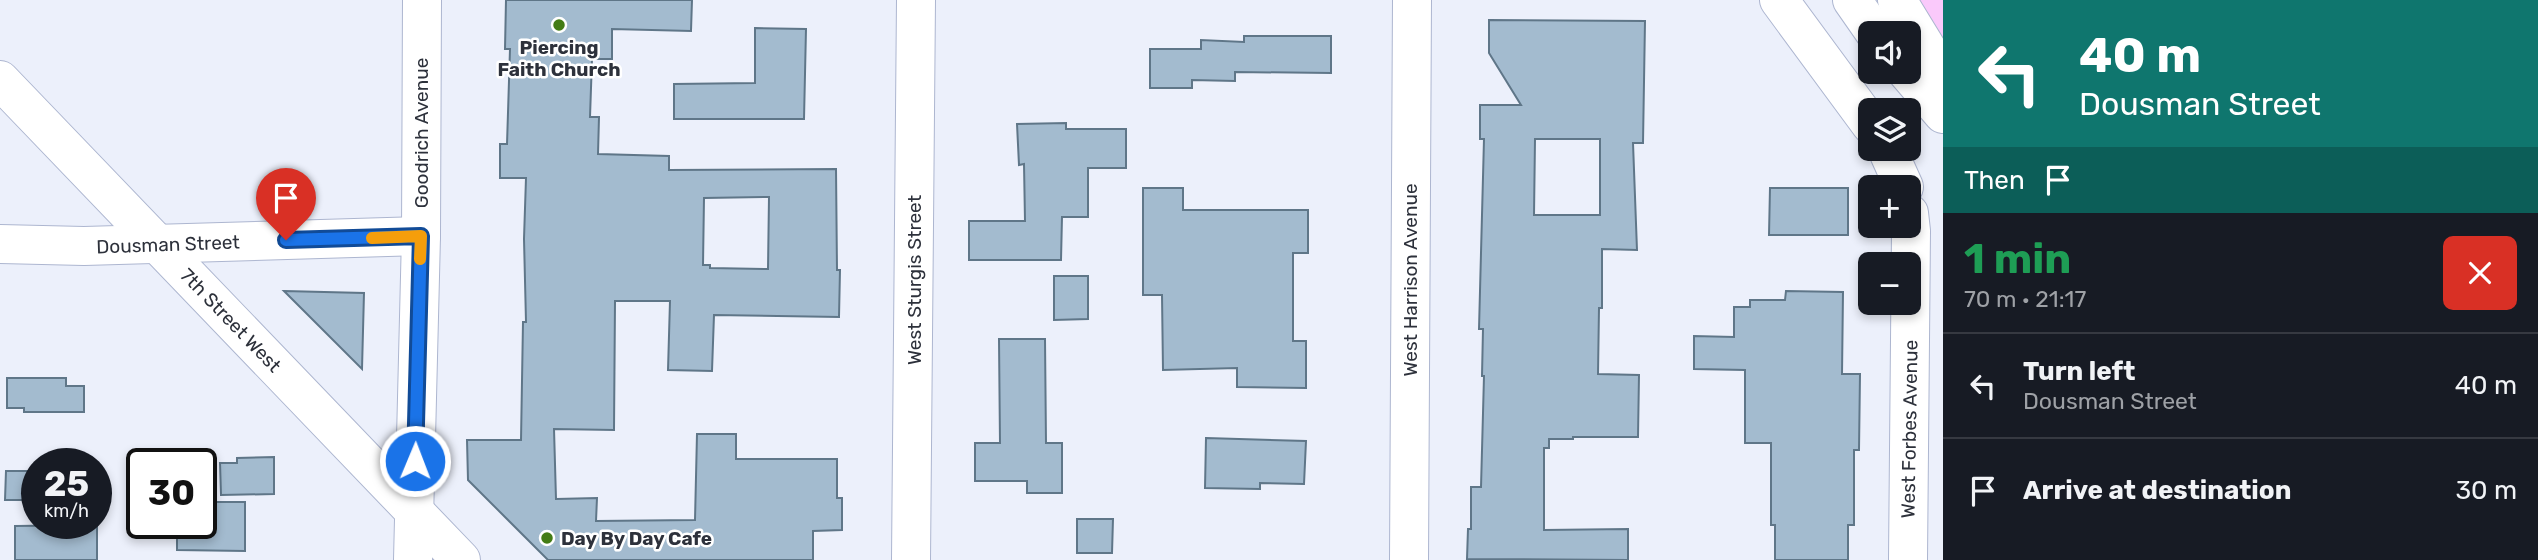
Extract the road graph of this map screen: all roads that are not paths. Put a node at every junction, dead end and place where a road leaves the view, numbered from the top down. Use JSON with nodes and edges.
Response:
{"nodes":[{"id":1,"x":422,"y":0,"type":"edge"},
{"id":2,"x":916,"y":0,"type":"edge"},
{"id":3,"x":1412,"y":0,"type":"edge"},
{"id":4,"x":1779,"y":0,"type":"edge"},
{"id":5,"x":1852,"y":0,"type":"edge"},
{"id":6,"x":1897,"y":0,"type":"edge"},
{"id":7,"x":1867,"y":21,"type":"edge"},
{"id":8,"x":1943,"y":75,"type":"edge"},
{"id":9,"x":0,"y":80,"type":"edge"},
{"id":10,"x":1917,"y":84,"type":"edge"},
{"id":11,"x":1858,"y":107,"type":"edge"},
{"id":12,"x":1943,"y":114,"type":"edge"},
{"id":13,"x":421,"y":236,"type":"junction"},
{"id":14,"x":1911,"y":238,"type":"edge"},
{"id":15,"x":0,"y":244,"type":"edge"},
{"id":16,"x":158,"y":244,"type":"junction"},
{"id":17,"x":414,"y":510,"type":"junction"},
{"id":18,"x":413,"y":560,"type":"edge"},
{"id":19,"x":461,"y":560,"type":"edge"},
{"id":20,"x":911,"y":560,"type":"edge"},
{"id":21,"x":1409,"y":560,"type":"edge"},
{"id":22,"x":1908,"y":560,"type":"edge"}],
"edges":[{"from":1,"to":13,"type":"main road","name":"Goodrich Avenue"},
{"from":2,"to":20,"type":"main road","name":"West Sturgis Street"},
{"from":3,"to":21,"type":"main road","name":"West Harrison Avenue"},
{"from":4,"to":11,"type":"main road"},
{"from":5,"to":7,"type":"main road"},
{"from":6,"to":8,"type":"main road"},
{"from":9,"to":16,"type":"main road","name":"7th Street West"},
{"from":10,"to":12,"type":"main road"},
{"from":13,"to":16,"type":"main road","name":"Dousman Street"},
{"from":13,"to":17,"type":"main road","name":"Goodrich Avenue"},
{"from":14,"to":22,"type":"main road","name":"West Forbes Avenue"},
{"from":15,"to":16,"type":"main road","name":"Dousman Street"},
{"from":16,"to":17,"type":"main road","name":"7th Street West"},
{"from":17,"to":18,"type":"main road","name":"Goodrich Avenue"},
{"from":17,"to":19,"type":"main road","name":"7th Street West"}]}
